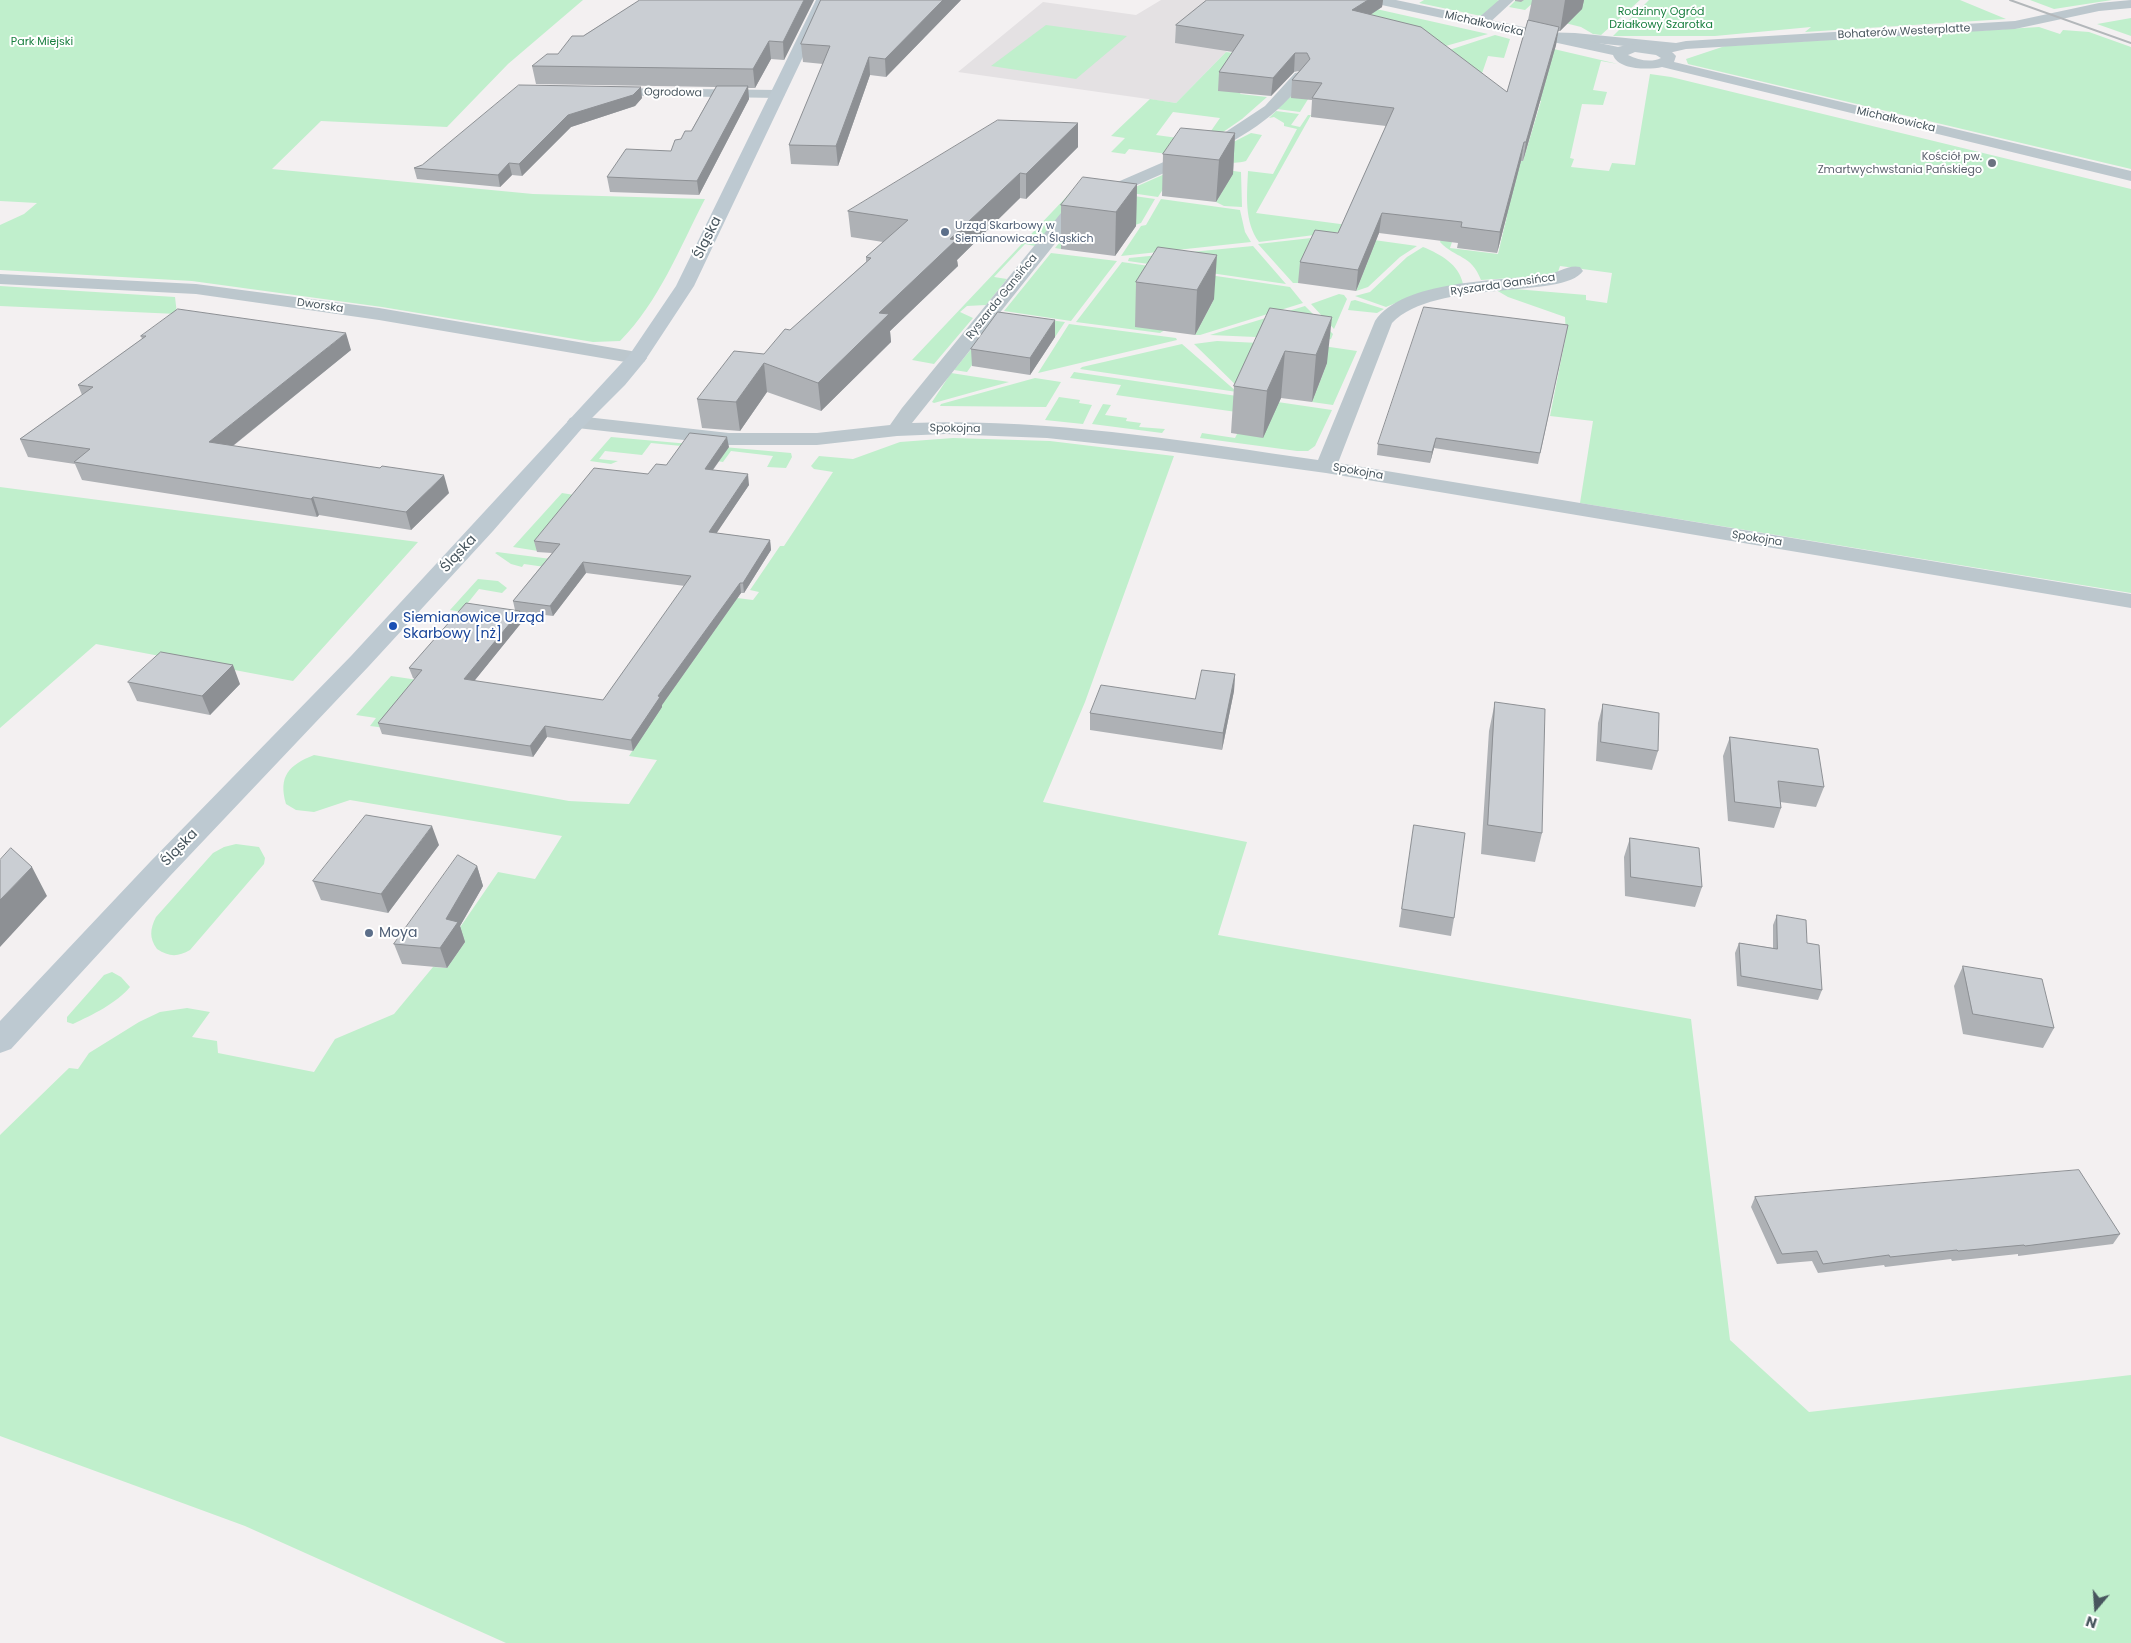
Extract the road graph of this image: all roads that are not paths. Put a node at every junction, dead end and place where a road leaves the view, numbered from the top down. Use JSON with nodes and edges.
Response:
{"nodes":[{"id":1,"x":823,"y":0,"type":"edge"},
{"id":2,"x":1377,"y":0,"type":"edge"},
{"id":3,"x":1507,"y":0,"type":"edge"},
{"id":4,"x":2131,"y":4,"type":"edge"},
{"id":5,"x":1480,"y":22,"type":"junction"},
{"id":6,"x":1539,"y":36,"type":"junction"},
{"id":7,"x":1674,"y":47,"type":"junction"},
{"id":8,"x":1661,"y":57,"type":"junction"},
{"id":9,"x":1300,"y":76,"type":"edge"},
{"id":10,"x":593,"y":92,"type":"edge"},
{"id":11,"x":778,"y":94,"type":"junction"},
{"id":12,"x":2131,"y":176,"type":"edge"},
{"id":13,"x":1574,"y":271,"type":"dead end"},
{"id":14,"x":0,"y":279,"type":"edge"},
{"id":15,"x":637,"y":358,"type":"junction"},
{"id":16,"x":578,"y":422,"type":"junction"},
{"id":17,"x":897,"y":430,"type":"junction"},
{"id":18,"x":1326,"y":467,"type":"junction"},
{"id":19,"x":2131,"y":602,"type":"edge"},
{"id":20,"x":0,"y":1041,"type":"edge"}],
"edges":[{"from":1,"to":11,"type":"main road","name":"Śląska"},
{"from":2,"to":5,"type":"street","name":"Michałkowicka"},
{"from":3,"to":5,"type":"street"},
{"from":4,"to":7,"type":"street","name":"Bohaterów Westerplatte"},
{"from":5,"to":6,"type":"street","name":"Michałkowicka"},
{"from":6,"to":7,"type":"street","name":"Bohaterów Westerplatte"},
{"from":6,"to":8,"type":"street","name":"Michałkowicka"},
{"from":7,"to":8,"type":"street","name":"Bohaterów Westerplatte"},
{"from":8,"to":12,"type":"street","name":"Michałkowicka"},
{"from":9,"to":17,"type":"street","name":"Ryszarda Gansińca"},
{"from":10,"to":11,"type":"street","name":"Ogrodowa"},
{"from":11,"to":15,"type":"main road","name":"Śląska"},
{"from":13,"to":18,"type":"street","name":"Ryszarda Gansińca"},
{"from":14,"to":15,"type":"street","name":"Dworska"},
{"from":15,"to":16,"type":"main road","name":"Śląska"},
{"from":16,"to":17,"type":"street","name":"Spokojna"},
{"from":16,"to":20,"type":"main road","name":"Śląska"},
{"from":17,"to":18,"type":"street","name":"Spokojna"},
{"from":18,"to":19,"type":"street","name":"Spokojna"}]}
